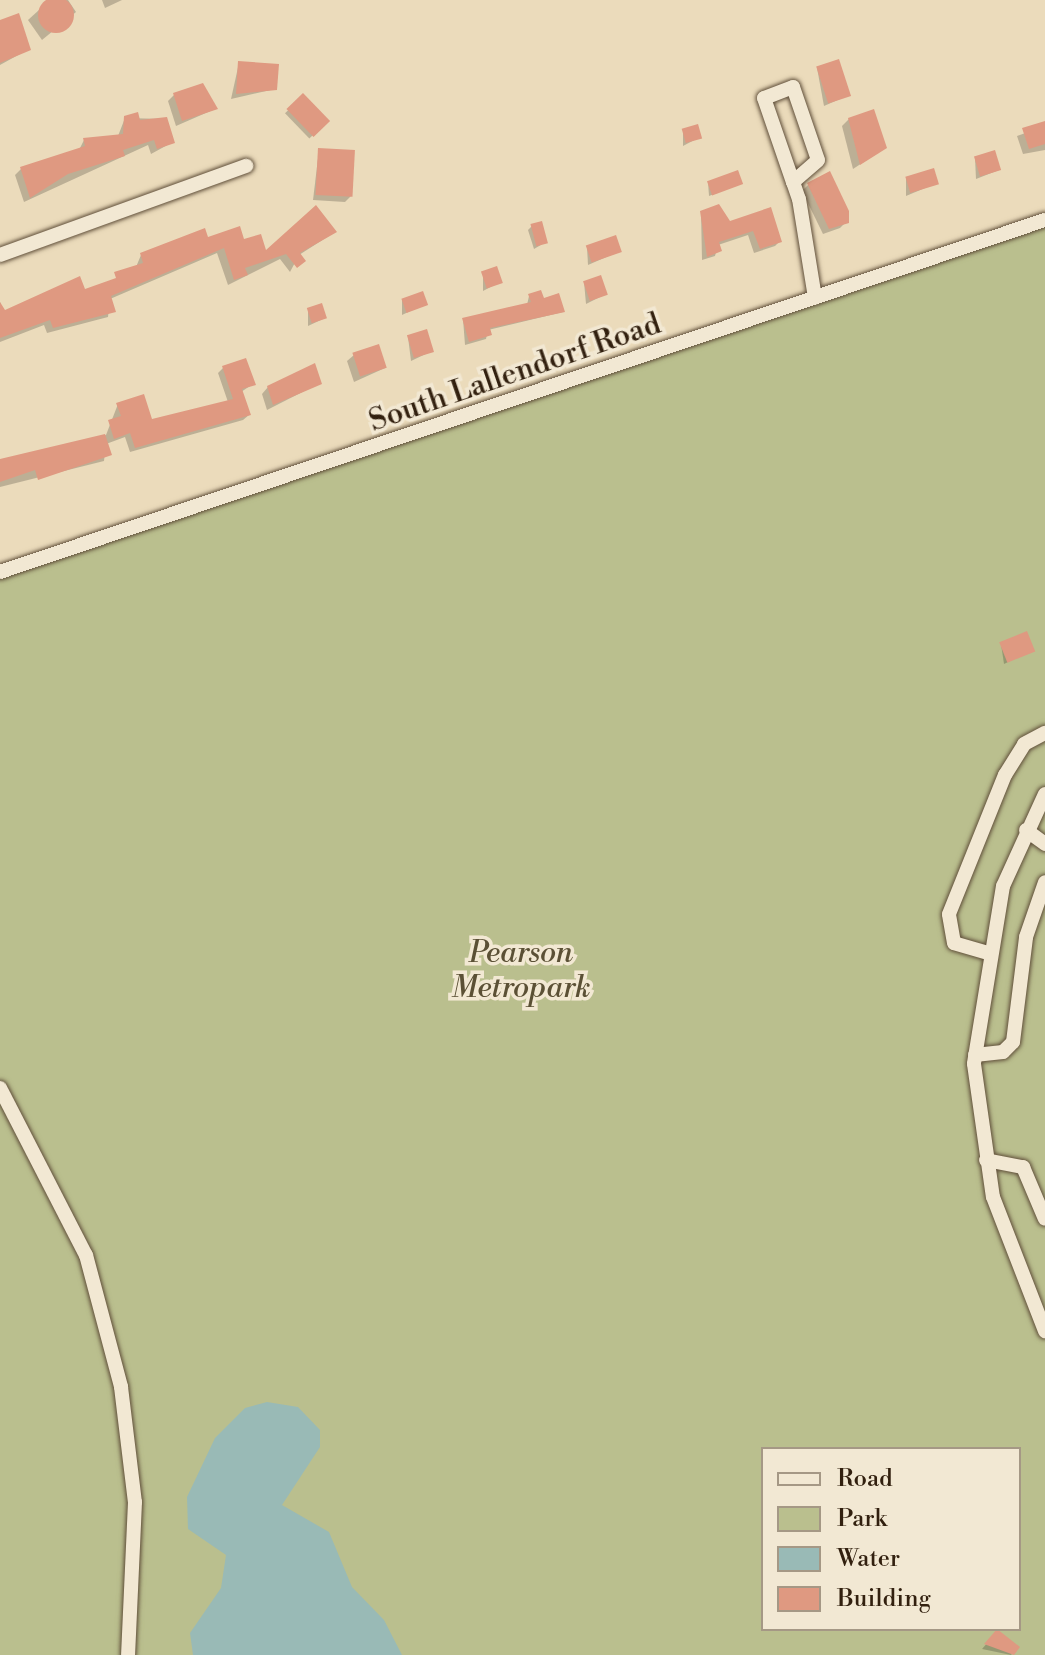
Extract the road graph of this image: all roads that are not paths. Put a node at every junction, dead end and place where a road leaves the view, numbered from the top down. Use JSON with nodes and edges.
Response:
{"nodes":[{"id":1,"x":246,"y":166,"type":"dead end"},
{"id":2,"x":793,"y":182,"type":"junction"},
{"id":3,"x":1045,"y":220,"type":"edge"},
{"id":4,"x":0,"y":255,"type":"edge"},
{"id":5,"x":815,"y":298,"type":"junction"},
{"id":6,"x":0,"y":572,"type":"edge"},
{"id":7,"x":1045,"y":733,"type":"edge"},
{"id":8,"x":1045,"y":794,"type":"edge"},
{"id":9,"x":1026,"y":830,"type":"junction"},
{"id":10,"x":1045,"y":844,"type":"edge"},
{"id":11,"x":1045,"y":882,"type":"edge"},
{"id":12,"x":988,"y":953,"type":"junction"},
{"id":13,"x":975,"y":1055,"type":"junction"},
{"id":14,"x":0,"y":1088,"type":"edge"},
{"id":15,"x":986,"y":1160,"type":"junction"},
{"id":16,"x":1045,"y":1219,"type":"edge"},
{"id":17,"x":1045,"y":1331,"type":"edge"},
{"id":18,"x":128,"y":1655,"type":"edge"}],
"edges":[{"from":1,"to":4,"type":"street"},
{"from":2,"to":2,"type":"street"},
{"from":2,"to":5,"type":"street"},
{"from":3,"to":5,"type":"street","name":"South Lallendorf Road"},
{"from":5,"to":6,"type":"street","name":"South Lallendorf Road"},
{"from":7,"to":12,"type":"street"},
{"from":8,"to":9,"type":"street"},
{"from":9,"to":10,"type":"street"},
{"from":9,"to":12,"type":"street"},
{"from":11,"to":13,"type":"street"},
{"from":12,"to":13,"type":"street"},
{"from":13,"to":15,"type":"street"},
{"from":14,"to":18,"type":"street"},
{"from":15,"to":16,"type":"street"},
{"from":15,"to":17,"type":"street"}]}
